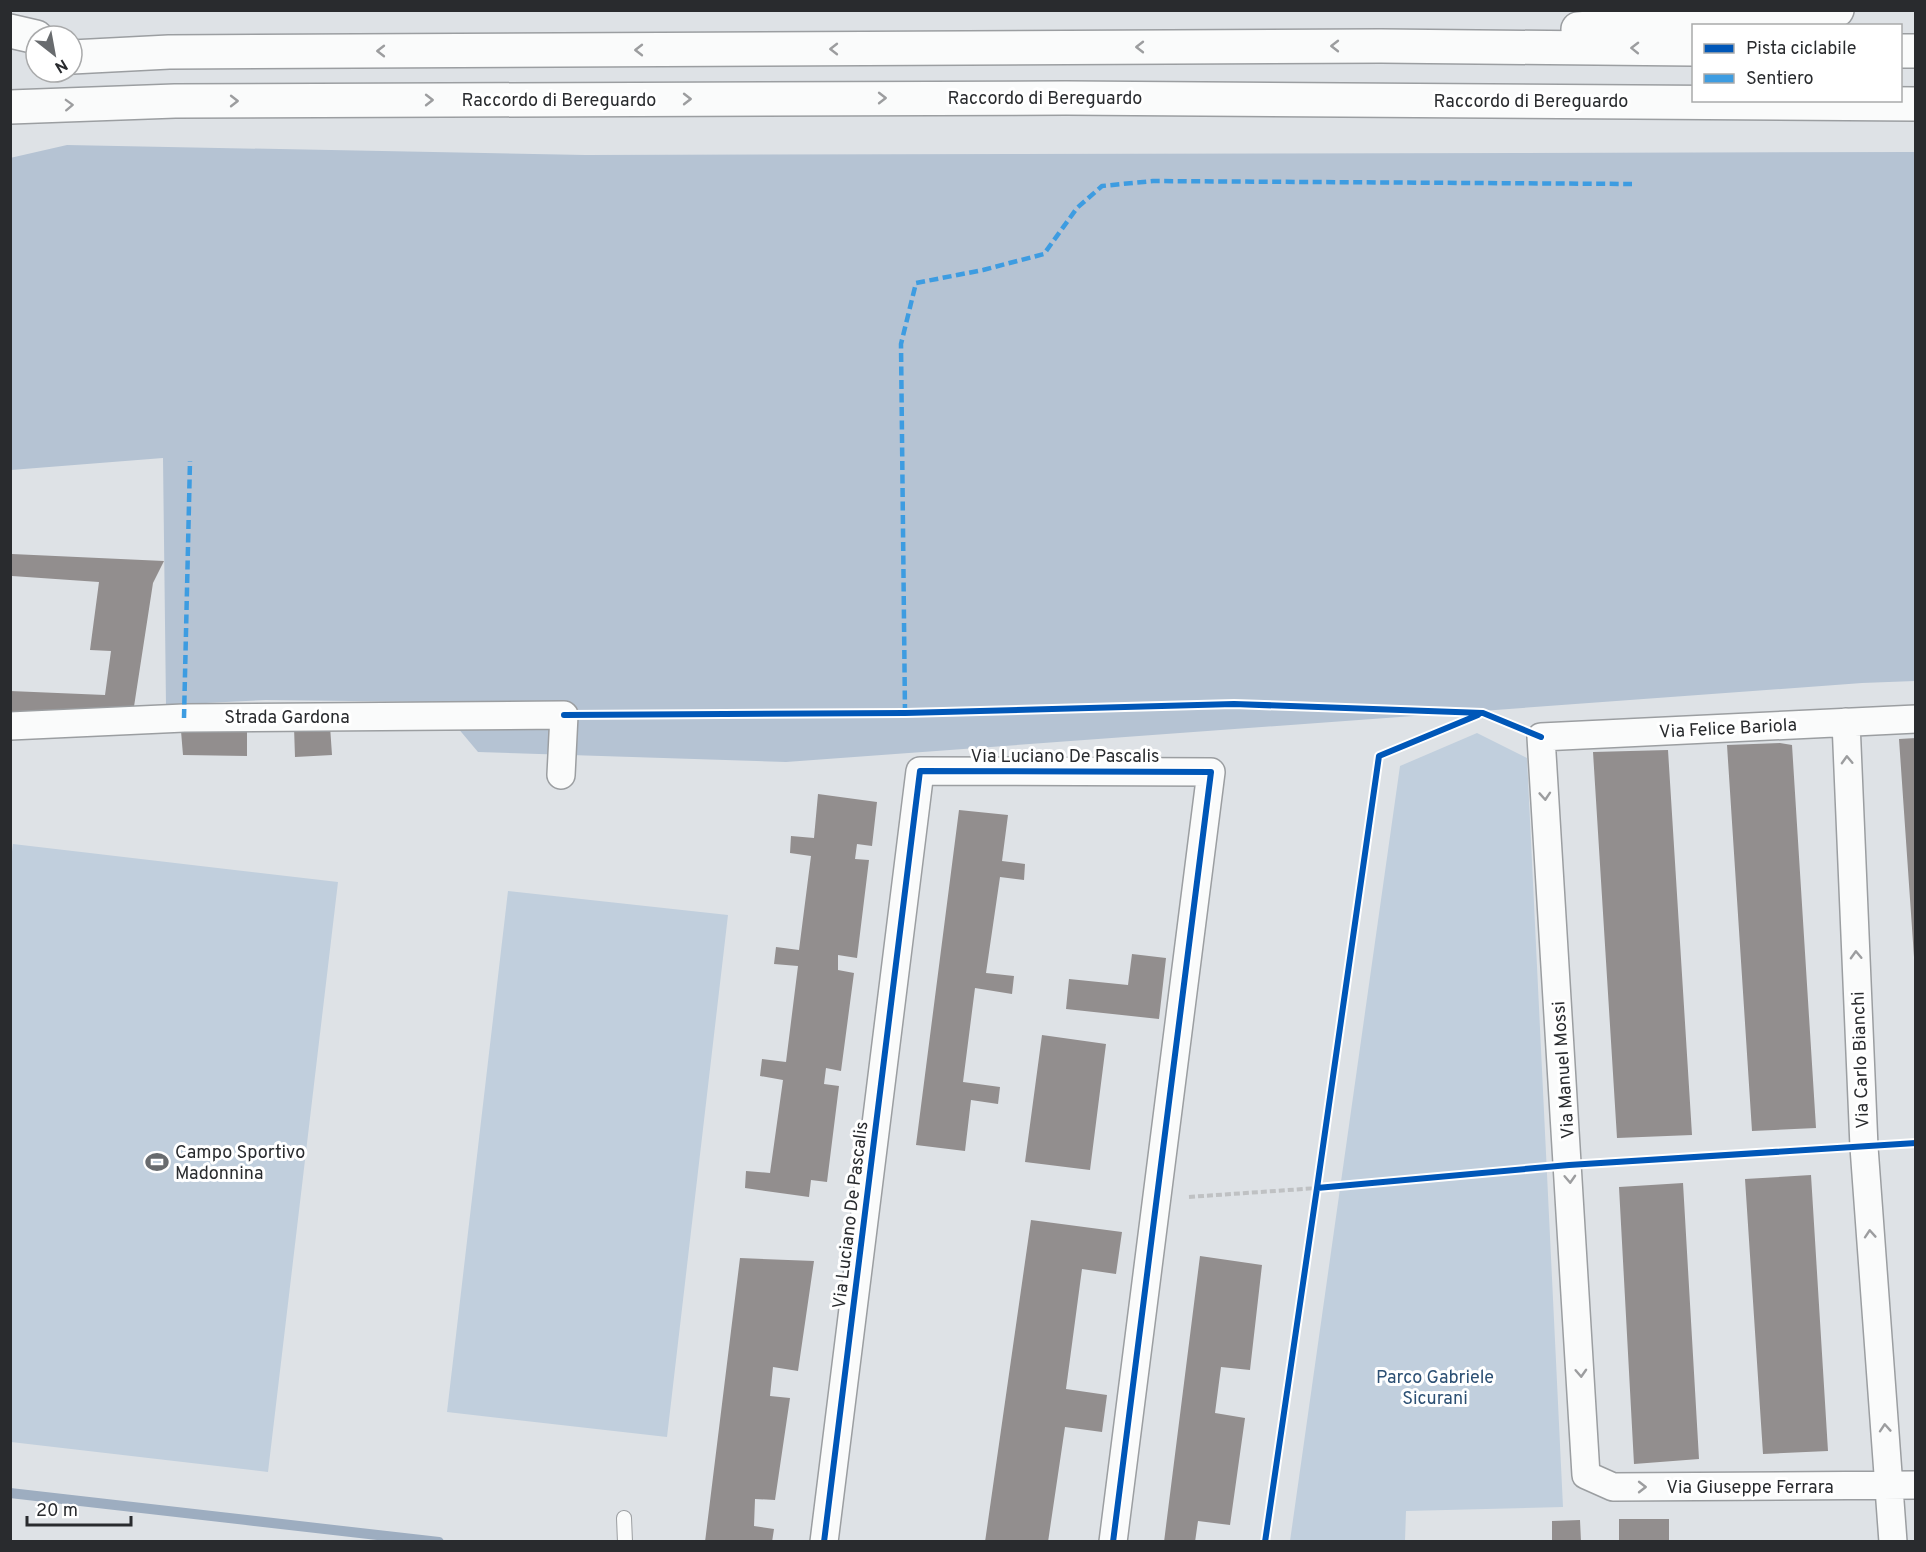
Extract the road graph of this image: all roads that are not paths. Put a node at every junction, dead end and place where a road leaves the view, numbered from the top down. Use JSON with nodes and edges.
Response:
{"nodes":[{"id":1,"x":1837,"y":10,"type":"edge"},
{"id":2,"x":84,"y":43,"type":"edge"},
{"id":3,"x":1381,"y":46,"type":"junction"},
{"id":4,"x":1692,"y":49,"type":"edge"},
{"id":5,"x":169,"y":52,"type":"junction"},
{"id":6,"x":84,"y":56,"type":"edge"},
{"id":7,"x":1916,"y":104,"type":"edge"},
{"id":8,"x":10,"y":107,"type":"edge"},
{"id":9,"x":1916,"y":719,"type":"edge"},
{"id":10,"x":1846,"y":722,"type":"junction"},
{"id":11,"x":10,"y":726,"type":"edge"},
{"id":12,"x":1541,"y":737,"type":"joint"},
{"id":13,"x":561,"y":775,"type":"dead end"},
{"id":14,"x":1586,"y":1475,"type":"joint"},
{"id":15,"x":1902,"y":1486,"type":"edge"},
{"id":16,"x":624,"y":1518,"type":"dead end"},
{"id":17,"x":625,"y":1542,"type":"edge"},
{"id":18,"x":824,"y":1542,"type":"edge"},
{"id":19,"x":1113,"y":1542,"type":"edge"},
{"id":20,"x":1893,"y":1542,"type":"edge"}],
"edges":[{"from":1,"to":3,"type":"highway"},
{"from":2,"to":5,"type":"highway"},
{"from":4,"to":3,"type":"highway","one_way":true},
{"from":3,"to":5,"type":"highway","one_way":true},
{"from":5,"to":6,"type":"highway"},
{"from":8,"to":7,"type":"highway","name":"Raccordo di Bereguardo","one_way":true},
{"from":9,"to":10,"type":"street","name":"Via Felice Bariola"},
{"from":10,"to":12,"type":"street","name":"Via Felice Bariola"},
{"from":15,"to":10,"type":"street","name":"Via Carlo Bianchi","one_way":true},
{"from":11,"to":13,"type":"street","name":"Strada Gardona"},
{"from":12,"to":14,"type":"street","name":"Via Manuel Mossi","one_way":true},
{"from":14,"to":15,"type":"street","name":"Via Giuseppe Ferrara","one_way":true},
{"from":15,"to":20,"type":"street","name":"Via Carlo Bianchi"},
{"from":16,"to":17,"type":"lane"},
{"from":18,"to":19,"type":"street","name":"Via Luciano De Pascalis"}]}
